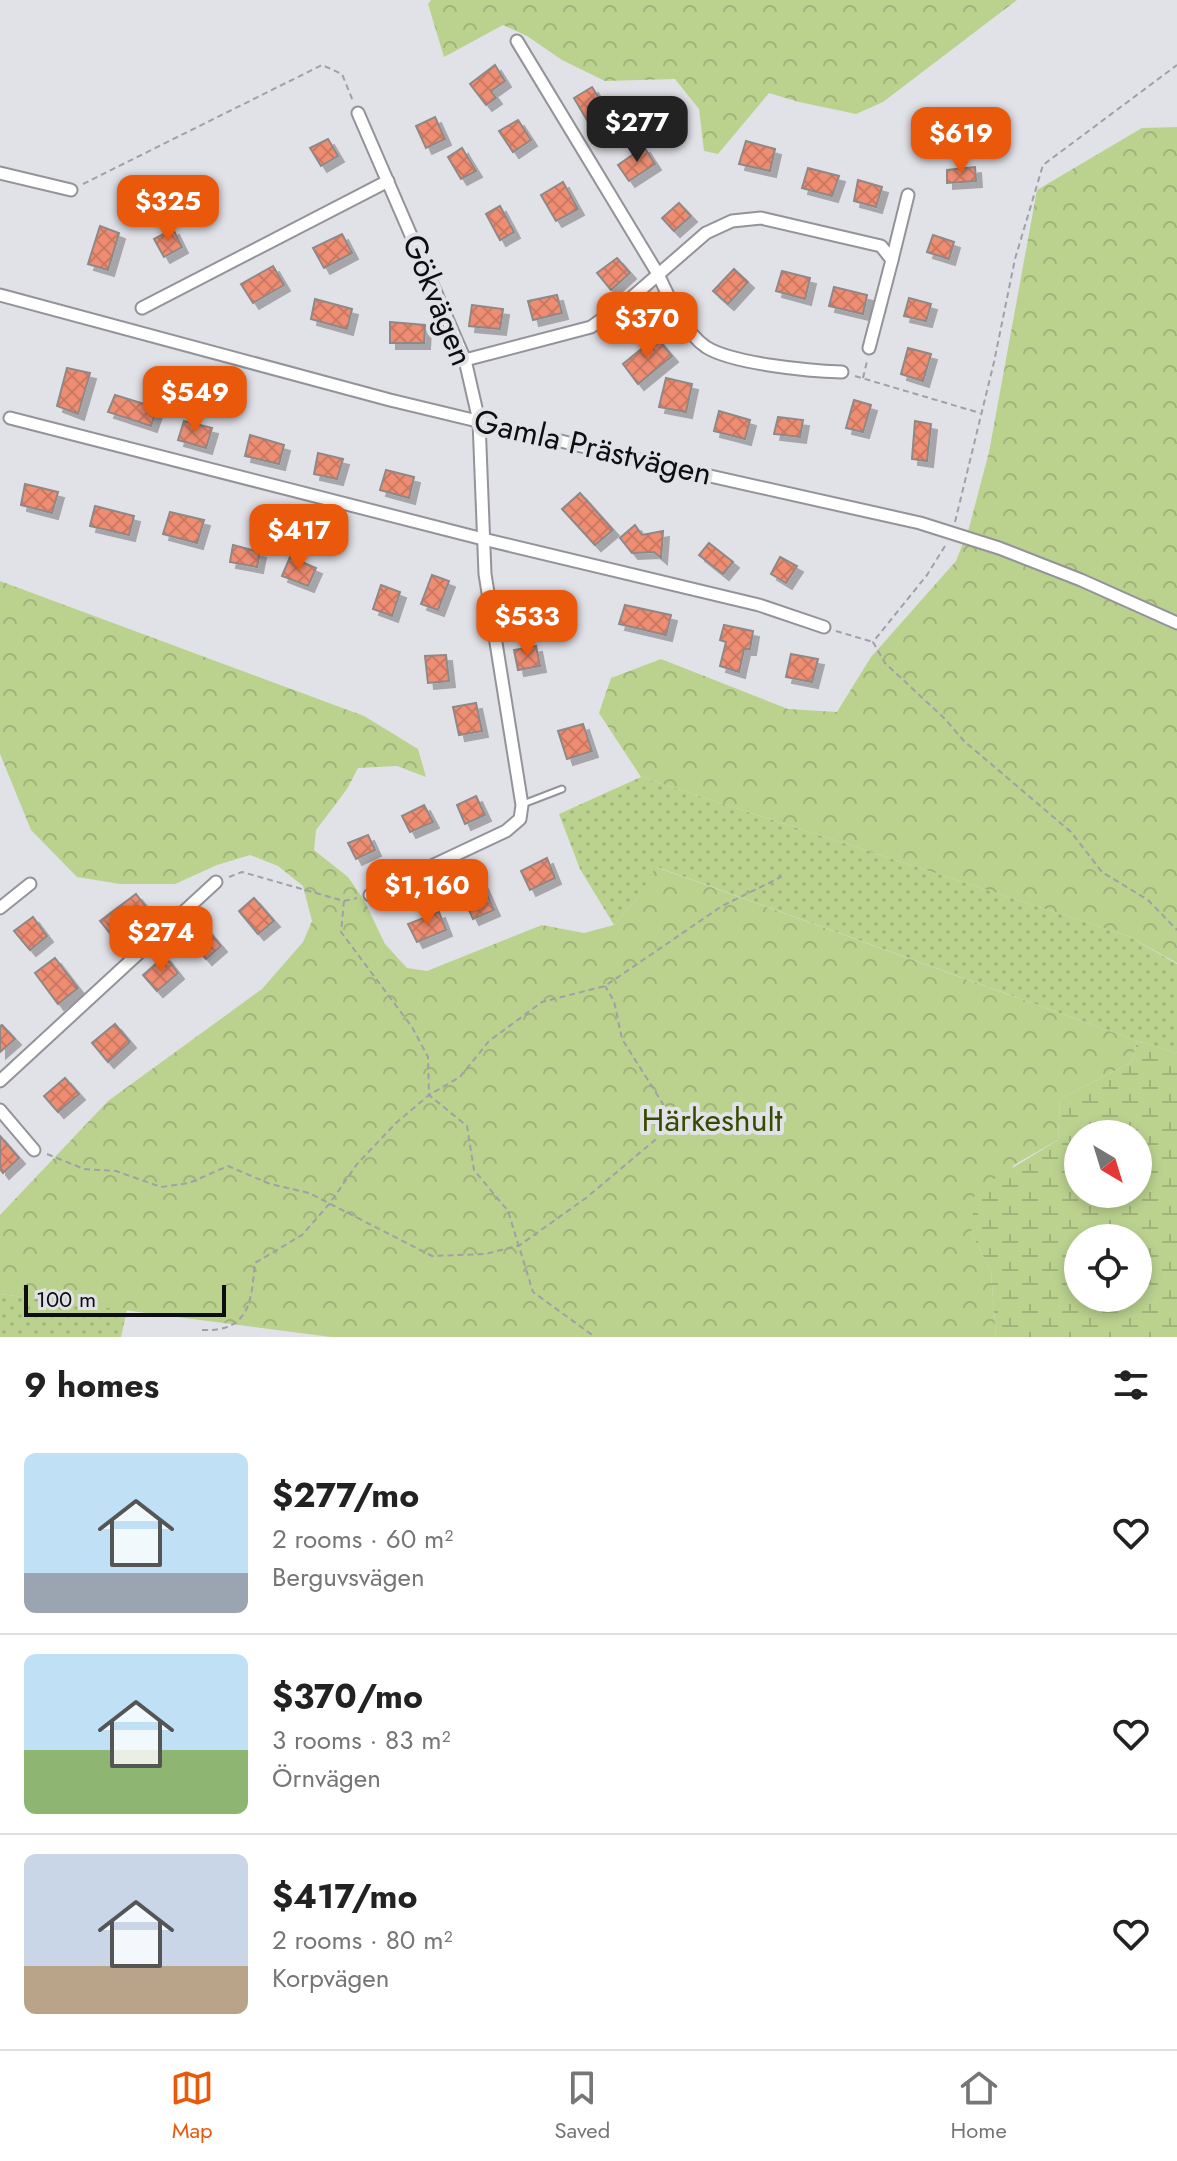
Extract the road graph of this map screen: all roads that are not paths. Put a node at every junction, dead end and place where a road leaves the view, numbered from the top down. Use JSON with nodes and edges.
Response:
{"nodes":[{"id":1,"x":517,"y":41,"type":"dead end"},
{"id":2,"x":358,"y":113,"type":"road end"},
{"id":3,"x":0,"y":173,"type":"edge"},
{"id":4,"x":388,"y":181,"type":"junction"},
{"id":5,"x":71,"y":190,"type":"road end"},
{"id":6,"x":908,"y":195,"type":"dead end"},
{"id":7,"x":892,"y":260,"type":"junction"},
{"id":8,"x":658,"y":274,"type":"junction"},
{"id":9,"x":0,"y":295,"type":"edge"},
{"id":10,"x":142,"y":308,"type":"dead end"},
{"id":11,"x":869,"y":348,"type":"road end"},
{"id":12,"x":465,"y":360,"type":"junction"},
{"id":13,"x":842,"y":372,"type":"road end"},
{"id":14,"x":10,"y":418,"type":"dead end"},
{"id":15,"x":479,"y":421,"type":"junction"},
{"id":16,"x":483,"y":539,"type":"junction"},
{"id":17,"x":1177,"y":623,"type":"edge"},
{"id":18,"x":824,"y":627,"type":"road end"},
{"id":19,"x":562,"y":789,"type":"dead end"},
{"id":20,"x":522,"y":805,"type":"junction"},
{"id":21,"x":216,"y":882,"type":"road end"},
{"id":22,"x":30,"y":884,"type":"dead end"},
{"id":23,"x":370,"y":895,"type":"road end"},
{"id":24,"x":0,"y":908,"type":"edge"},
{"id":25,"x":0,"y":1081,"type":"edge"},
{"id":26,"x":0,"y":1110,"type":"edge"},
{"id":27,"x":34,"y":1150,"type":"road end"}],
"edges":[{"from":1,"to":8,"type":"street"},
{"from":2,"to":4,"type":"street","name":"Gökvägen"},
{"from":3,"to":5,"type":"street"},
{"from":4,"to":10,"type":"street"},
{"from":4,"to":12,"type":"street","name":"Gökvägen"},
{"from":6,"to":7,"type":"street"},
{"from":7,"to":8,"type":"street"},
{"from":7,"to":11,"type":"street"},
{"from":8,"to":12,"type":"street"},
{"from":8,"to":13,"type":"street"},
{"from":9,"to":15,"type":"street","name":"Gamla Prästvägen"},
{"from":12,"to":15,"type":"street","name":"Gökvägen"},
{"from":14,"to":16,"type":"street"},
{"from":15,"to":16,"type":"street","name":"Gökvägen"},
{"from":15,"to":17,"type":"street","name":"Gamla Prästvägen"},
{"from":16,"to":18,"type":"street"},
{"from":16,"to":20,"type":"street","name":"Gökvägen"},
{"from":19,"to":20,"type":"lane"},
{"from":20,"to":23,"type":"street"},
{"from":21,"to":25,"type":"street"},
{"from":22,"to":24,"type":"street"},
{"from":26,"to":27,"type":"street"}]}
